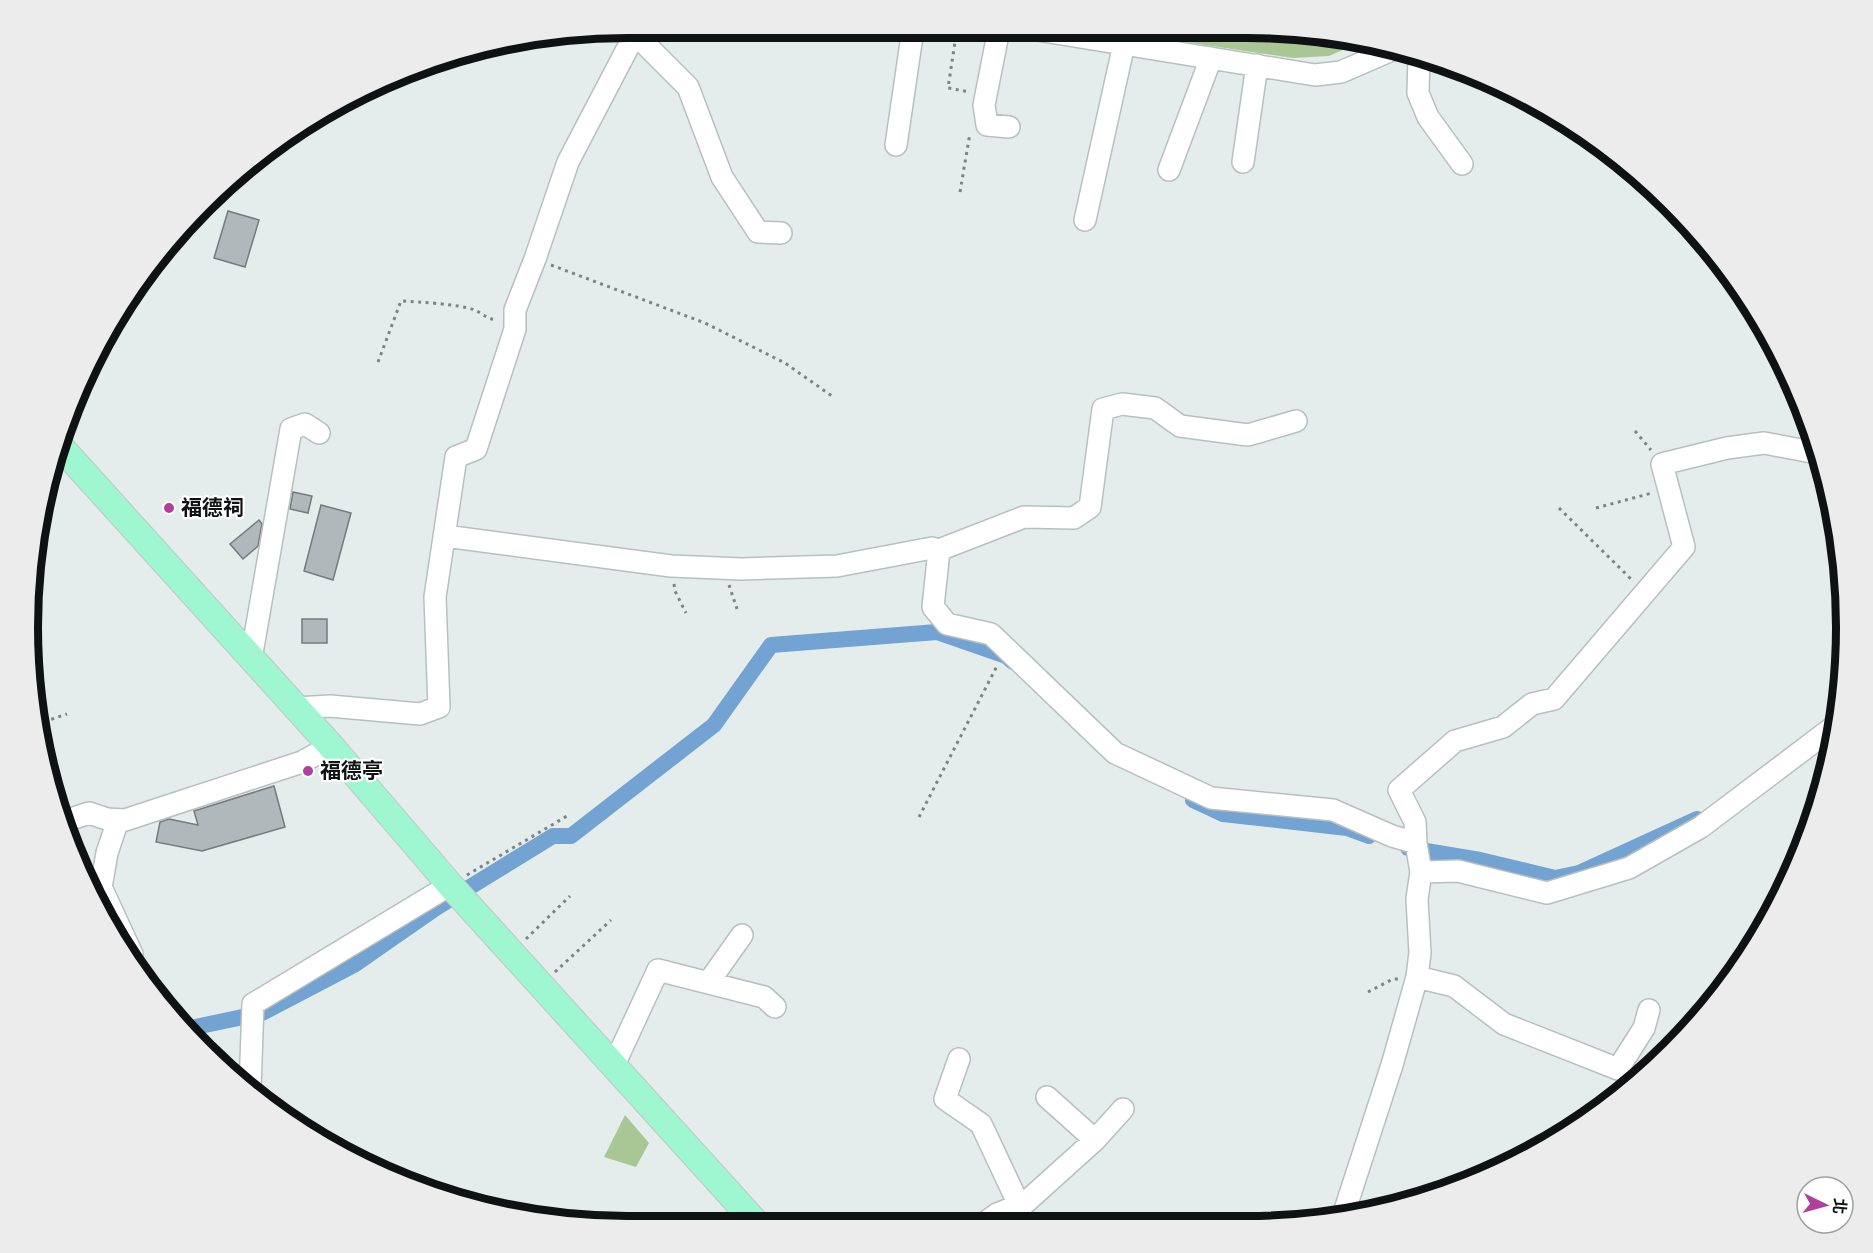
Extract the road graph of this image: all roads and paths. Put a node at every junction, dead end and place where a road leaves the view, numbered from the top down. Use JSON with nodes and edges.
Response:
{"nodes":[{"id":1,"x":633,"y":38,"type":"edge"},
{"id":2,"x":641,"y":38,"type":"edge"},
{"id":3,"x":912,"y":38,"type":"edge"},
{"id":4,"x":956,"y":38,"type":"edge"},
{"id":5,"x":997,"y":38,"type":"edge"},
{"id":6,"x":1099,"y":38,"type":"edge"},
{"id":7,"x":1124,"y":44,"type":"junction"},
{"id":8,"x":1382,"y":54,"type":"edge"},
{"id":9,"x":1211,"y":58,"type":"junction"},
{"id":10,"x":1419,"y":64,"type":"edge"},
{"id":11,"x":1257,"y":65,"type":"junction"},
{"id":12,"x":978,"y":93,"type":"dead end"},
{"id":13,"x":972,"y":126,"type":"dead end"},
{"id":14,"x":1010,"y":127,"type":"dead end"},
{"id":15,"x":896,"y":145,"type":"dead end"},
{"id":16,"x":1243,"y":162,"type":"dead end"},
{"id":17,"x":1462,"y":164,"type":"dead end"},
{"id":18,"x":1169,"y":170,"type":"dead end"},
{"id":19,"x":960,"y":192,"type":"dead end"},
{"id":20,"x":1085,"y":220,"type":"dead end"},
{"id":21,"x":781,"y":233,"type":"dead end"},
{"id":22,"x":536,"y":259,"type":"junction"},
{"id":23,"x":515,"y":321,"type":"junction"},
{"id":24,"x":378,"y":362,"type":"dead end"},
{"id":25,"x":832,"y":396,"type":"dead end"},
{"id":26,"x":1296,"y":421,"type":"dead end"},
{"id":27,"x":1635,"y":431,"type":"dead end"},
{"id":28,"x":319,"y":433,"type":"dead end"},
{"id":29,"x":65,"y":451,"type":"edge"},
{"id":30,"x":1808,"y":451,"type":"edge"},
{"id":31,"x":1662,"y":464,"type":"junction"},
{"id":32,"x":1669,"y":489,"type":"junction"},
{"id":33,"x":1559,"y":508,"type":"dead end"},
{"id":34,"x":1596,"y":508,"type":"dead end"},
{"id":35,"x":445,"y":536,"type":"junction"},
{"id":36,"x":939,"y":550,"type":"junction"},
{"id":37,"x":671,"y":566,"type":"junction"},
{"id":38,"x":723,"y":568,"type":"junction"},
{"id":39,"x":1645,"y":592,"type":"junction"},
{"id":40,"x":737,"y":609,"type":"dead end"},
{"id":41,"x":686,"y":613,"type":"dead end"},
{"id":42,"x":1006,"y":648,"type":"junction"},
{"id":43,"x":251,"y":659,"type":"junction"},
{"id":44,"x":297,"y":708,"type":"junction"},
{"id":45,"x":67,"y":714,"type":"dead end"},
{"id":46,"x":46,"y":721,"type":"edge"},
{"id":47,"x":1825,"y":733,"type":"edge"},
{"id":48,"x":332,"y":746,"type":"junction"},
{"id":49,"x":567,"y":816,"type":"dead end"},
{"id":50,"x":919,"y":817,"type":"dead end"},
{"id":51,"x":70,"y":819,"type":"edge"},
{"id":52,"x":118,"y":820,"type":"junction"},
{"id":53,"x":1416,"y":843,"type":"junction"},
{"id":54,"x":1421,"y":872,"type":"junction"},
{"id":55,"x":451,"y":886,"type":"junction"},
{"id":56,"x":570,"y":896,"type":"dead end"},
{"id":57,"x":610,"y":920,"type":"dead end"},
{"id":58,"x":117,"y":923,"type":"edge"},
{"id":59,"x":742,"y":935,"type":"dead end"},
{"id":60,"x":512,"y":953,"type":"junction"},
{"id":61,"x":1417,"y":977,"type":"junction"},
{"id":62,"x":708,"y":983,"type":"junction"},
{"id":63,"x":541,"y":985,"type":"junction"},
{"id":64,"x":1368,"y":992,"type":"dead end"},
{"id":65,"x":775,"y":1007,"type":"dead end"},
{"id":66,"x":1649,"y":1010,"type":"dead end"},
{"id":67,"x":959,"y":1059,"type":"dead end"},
{"id":68,"x":615,"y":1065,"type":"junction"},
{"id":69,"x":250,"y":1079,"type":"edge"},
{"id":70,"x":1047,"y":1097,"type":"dead end"},
{"id":71,"x":1123,"y":1108,"type":"dead end"},
{"id":72,"x":1095,"y":1140,"type":"junction"},
{"id":73,"x":1019,"y":1206,"type":"junction"},
{"id":74,"x":1346,"y":1206,"type":"edge"},
{"id":75,"x":750,"y":1216,"type":"edge"},
{"id":76,"x":994,"y":1216,"type":"edge"}],
"edges":[{"from":1,"to":22,"type":"street"},
{"from":2,"to":21,"type":"street"},
{"from":3,"to":15,"type":"street"},
{"from":4,"to":12,"type":"path"},
{"from":5,"to":14,"type":"street"},
{"from":6,"to":7,"type":"street"},
{"from":7,"to":9,"type":"street"},
{"from":7,"to":20,"type":"street"},
{"from":8,"to":11,"type":"street"},
{"from":9,"to":11,"type":"street"},
{"from":9,"to":18,"type":"street"},
{"from":10,"to":17,"type":"street"},
{"from":11,"to":16,"type":"street"},
{"from":13,"to":19,"type":"path"},
{"from":22,"to":23,"type":"street"},
{"from":22,"to":25,"type":"path"},
{"from":23,"to":24,"type":"path"},
{"from":23,"to":35,"type":"street"},
{"from":26,"to":36,"type":"street"},
{"from":27,"to":31,"type":"path"},
{"from":28,"to":43,"type":"street"},
{"from":29,"to":43,"type":"main road"},
{"from":30,"to":31,"type":"street"},
{"from":31,"to":32,"type":"street"},
{"from":32,"to":34,"type":"path"},
{"from":32,"to":39,"type":"street"},
{"from":33,"to":39,"type":"path"},
{"from":35,"to":37,"type":"street"},
{"from":35,"to":44,"type":"street"},
{"from":36,"to":38,"type":"street"},
{"from":36,"to":42,"type":"street"},
{"from":37,"to":38,"type":"street"},
{"from":37,"to":41,"type":"path"},
{"from":38,"to":40,"type":"path"},
{"from":39,"to":53,"type":"street"},
{"from":42,"to":50,"type":"path"},
{"from":42,"to":53,"type":"street"},
{"from":43,"to":44,"type":"main road"},
{"from":44,"to":48,"type":"main road"},
{"from":45,"to":46,"type":"path"},
{"from":47,"to":54,"type":"street"},
{"from":48,"to":52,"type":"street"},
{"from":48,"to":55,"type":"main road"},
{"from":49,"to":55,"type":"path"},
{"from":51,"to":52,"type":"street"},
{"from":52,"to":58,"type":"street"},
{"from":53,"to":54,"type":"street"},
{"from":54,"to":61,"type":"street"},
{"from":55,"to":60,"type":"main road"},
{"from":55,"to":69,"type":"street"},
{"from":56,"to":60,"type":"path"},
{"from":57,"to":63,"type":"path"},
{"from":59,"to":62,"type":"street"},
{"from":60,"to":63,"type":"main road"},
{"from":61,"to":64,"type":"path"},
{"from":61,"to":66,"type":"street"},
{"from":61,"to":74,"type":"street"},
{"from":62,"to":65,"type":"street"},
{"from":62,"to":68,"type":"street"},
{"from":63,"to":68,"type":"main road"},
{"from":67,"to":73,"type":"street"},
{"from":68,"to":75,"type":"main road"},
{"from":70,"to":72,"type":"street"},
{"from":71,"to":72,"type":"street"},
{"from":72,"to":73,"type":"street"},
{"from":73,"to":76,"type":"street"}]}
